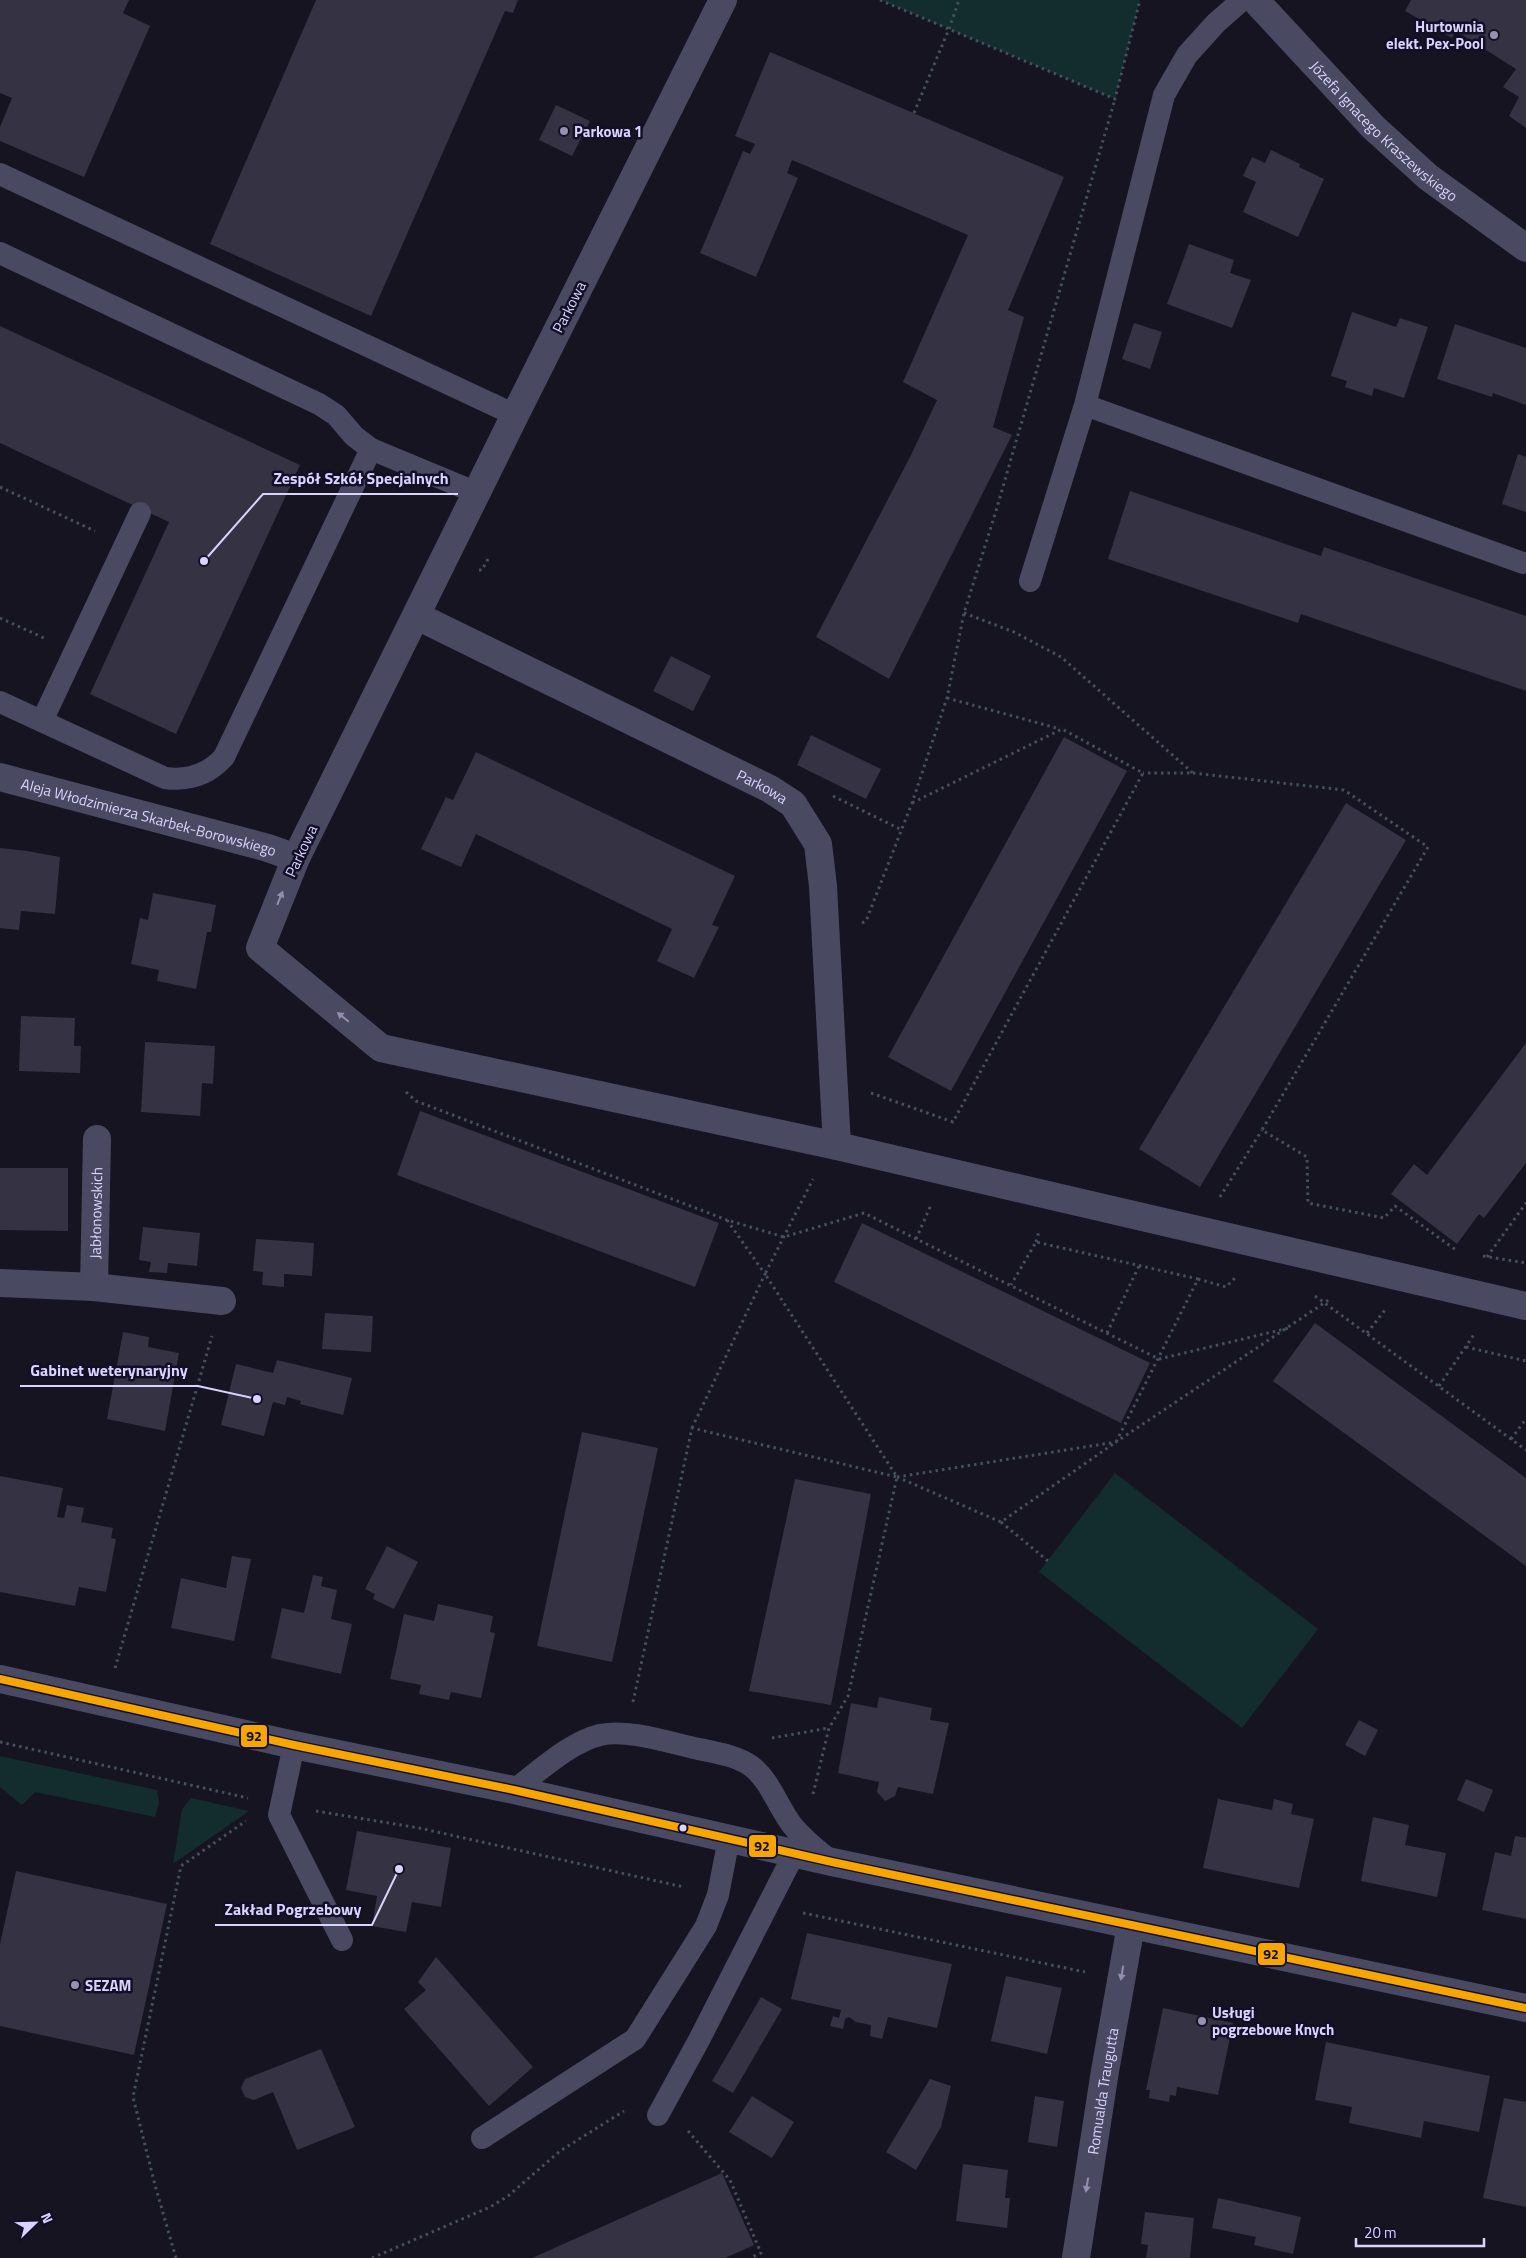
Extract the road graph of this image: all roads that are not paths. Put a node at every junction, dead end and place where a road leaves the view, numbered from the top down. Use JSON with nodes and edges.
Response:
{"nodes":[{"id":1,"x":723,"y":0,"type":"edge"},
{"id":2,"x":1242,"y":0,"type":"edge"},
{"id":3,"x":1254,"y":0,"type":"edge"},
{"id":4,"x":0,"y":174,"type":"edge"},
{"id":5,"x":1526,"y":248,"type":"edge"},
{"id":6,"x":0,"y":253,"type":"edge"},
{"id":7,"x":1085,"y":405,"type":"junction"},
{"id":8,"x":514,"y":415,"type":"junction"},
{"id":9,"x":371,"y":449,"type":"junction"},
{"id":10,"x":477,"y":493,"type":"junction"},
{"id":11,"x":140,"y":513,"type":"dead end"},
{"id":12,"x":1523,"y":563,"type":"dead end"},
{"id":13,"x":1030,"y":581,"type":"dead end"},
{"id":14,"x":417,"y":616,"type":"junction"},
{"id":15,"x":0,"y":702,"type":"edge"},
{"id":16,"x":42,"y":721,"type":"junction"},
{"id":17,"x":0,"y":777,"type":"edge"},
{"id":18,"x":296,"y":858,"type":"junction"},
{"id":19,"x":97,"y":1139,"type":"dead end"},
{"id":20,"x":838,"y":1146,"type":"junction"},
{"id":21,"x":0,"y":1283,"type":"edge"},
{"id":22,"x":94,"y":1287,"type":"junction"},
{"id":23,"x":222,"y":1301,"type":"road end"},
{"id":24,"x":1526,"y":1306,"type":"edge"},
{"id":25,"x":0,"y":1679,"type":"edge"},
{"id":26,"x":294,"y":1745,"type":"junction"},
{"id":27,"x":514,"y":1790,"type":"junction"},
{"id":28,"x":729,"y":1838,"type":"junction"},
{"id":29,"x":795,"y":1852,"type":"junction"},
{"id":30,"x":832,"y":1862,"type":"junction"},
{"id":31,"x":1131,"y":1925,"type":"junction"},
{"id":32,"x":342,"y":1940,"type":"dead end"},
{"id":33,"x":1526,"y":2008,"type":"edge"},
{"id":34,"x":658,"y":2115,"type":"road end"},
{"id":35,"x":482,"y":2138,"type":"dead end"},
{"id":36,"x":1076,"y":2258,"type":"edge"}],
"edges":[{"from":1,"to":8,"type":"street","name":"Parkowa"},
{"from":2,"to":7,"type":"lane"},
{"from":3,"to":5,"type":"street","name":"Józefa Ignacego Kraszewskiego"},
{"from":4,"to":8,"type":"lane"},
{"from":6,"to":9,"type":"lane"},
{"from":7,"to":12,"type":"lane"},
{"from":7,"to":13,"type":"lane"},
{"from":8,"to":10,"type":"street","name":"Parkowa"},
{"from":9,"to":10,"type":"lane"},
{"from":9,"to":16,"type":"lane"},
{"from":10,"to":14,"type":"street","name":"Parkowa"},
{"from":11,"to":16,"type":"lane"},
{"from":14,"to":18,"type":"street","name":"Parkowa"},
{"from":14,"to":20,"type":"street","name":"Parkowa"},
{"from":15,"to":16,"type":"lane"},
{"from":17,"to":18,"type":"street","name":"Aleja Włodzimierza Skarbek-Borowskiego"},
{"from":20,"to":18,"type":"street","name":"Parkowa","one_way":true},
{"from":19,"to":22,"type":"street","name":"Jabłonowskich"},
{"from":20,"to":24,"type":"street"},
{"from":21,"to":22,"type":"street"},
{"from":22,"to":23,"type":"street"},
{"from":25,"to":26,"type":"street"},
{"from":26,"to":27,"type":"street"},
{"from":26,"to":32,"type":"lane"},
{"from":27,"to":28,"type":"street"},
{"from":27,"to":30,"type":"lane"},
{"from":28,"to":29,"type":"street"},
{"from":28,"to":35,"type":"lane"},
{"from":29,"to":30,"type":"street"},
{"from":29,"to":34,"type":"lane"},
{"from":30,"to":31,"type":"street"},
{"from":31,"to":33,"type":"street"},
{"from":31,"to":36,"type":"street","name":"Romualda Traugutta","one_way":true}]}
